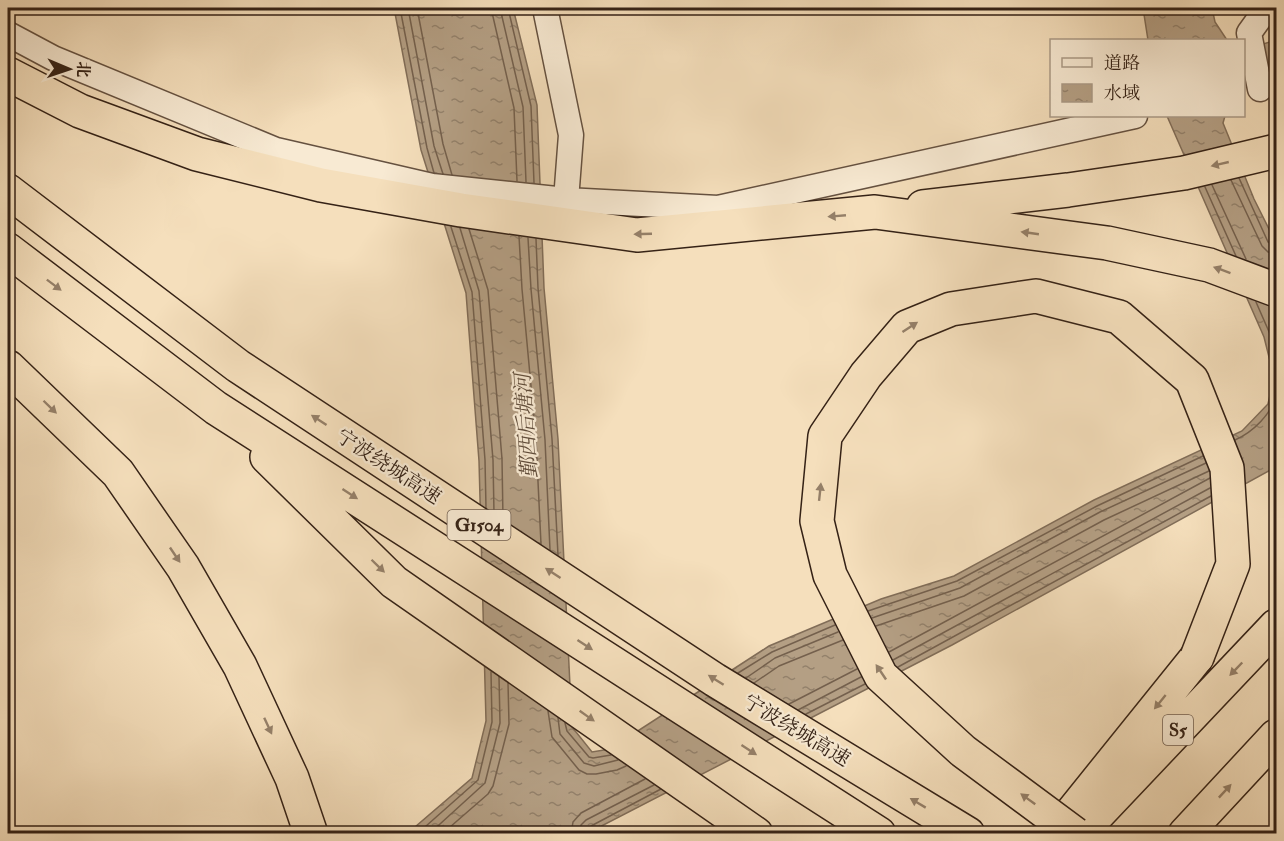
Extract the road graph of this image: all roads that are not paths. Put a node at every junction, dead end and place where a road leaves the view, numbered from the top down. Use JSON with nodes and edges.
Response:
{"nodes":[{"id":1,"x":545,"y":8,"type":"edge"},
{"id":2,"x":1267,"y":8,"type":"edge"},
{"id":3,"x":8,"y":34,"type":"edge"},
{"id":4,"x":8,"y":75,"type":"edge"},
{"id":5,"x":1260,"y":93,"type":"edge"},
{"id":6,"x":1130,"y":117,"type":"edge"},
{"id":7,"x":1276,"y":151,"type":"edge"},
{"id":8,"x":8,"y":192,"type":"edge"},
{"id":9,"x":566,"y":200,"type":"junction"},
{"id":10,"x":875,"y":212,"type":"junction"},
{"id":11,"x":8,"y":250,"type":"edge"},
{"id":12,"x":1276,"y":290,"type":"edge"},
{"id":13,"x":8,"y":367,"type":"edge"},
{"id":14,"x":216,"y":408,"type":"junction"},
{"id":15,"x":1276,"y":626,"type":"edge"},
{"id":16,"x":1276,"y":736,"type":"edge"},
{"id":17,"x":311,"y":834,"type":"edge"},
{"id":18,"x":756,"y":834,"type":"edge"},
{"id":19,"x":879,"y":834,"type":"edge"},
{"id":20,"x":968,"y":834,"type":"edge"},
{"id":21,"x":1054,"y":834,"type":"edge"},
{"id":22,"x":1077,"y":834,"type":"edge"},
{"id":23,"x":1185,"y":834,"type":"edge"}],
"edges":[{"from":1,"to":9,"type":"street"},
{"from":2,"to":5,"type":"street"},
{"from":3,"to":9,"type":"street"},
{"from":10,"to":4,"type":"highway","one_way":true},
{"from":6,"to":9,"type":"street"},
{"from":7,"to":10,"type":"highway","one_way":true},
{"from":20,"to":8,"type":"highway","name":"宁波绕城高速","number":"G1504","one_way":true},
{"from":12,"to":10,"type":"highway","one_way":true},
{"from":11,"to":14,"type":"highway","name":"宁波绕城高速","number":"G1504","one_way":true},
{"from":13,"to":17,"type":"highway","one_way":true},
{"from":14,"to":18,"type":"highway","one_way":true},
{"from":14,"to":19,"type":"highway","name":"宁波绕城高速","number":"G1504","one_way":true},
{"from":15,"to":22,"type":"highway","number":"S5","one_way":true},
{"from":23,"to":16,"type":"highway","one_way":true},
{"from":22,"to":21,"type":"highway","one_way":true,"bridge":true}]}
